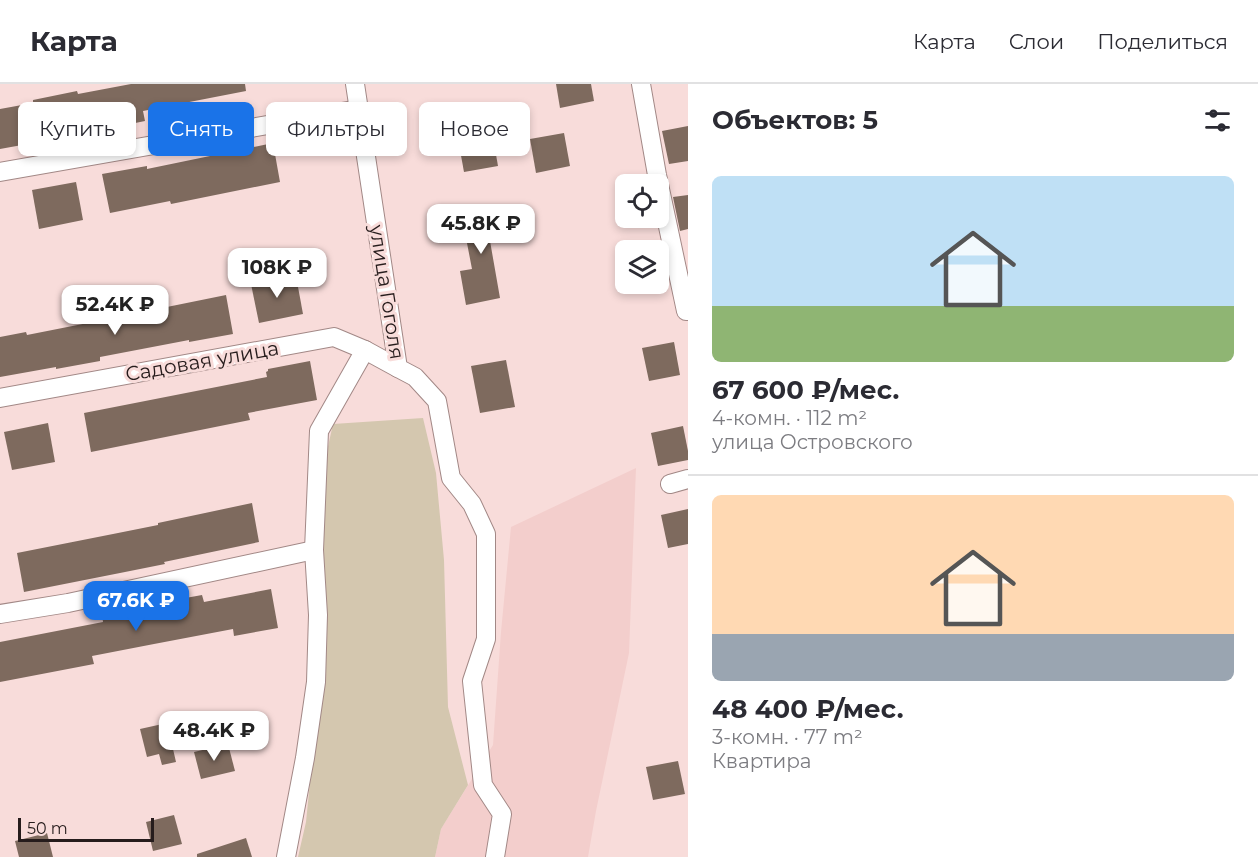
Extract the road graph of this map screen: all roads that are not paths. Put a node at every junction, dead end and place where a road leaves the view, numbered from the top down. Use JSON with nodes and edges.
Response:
{"nodes":[{"id":1,"x":355,"y":84,"type":"edge"},
{"id":2,"x":641,"y":84,"type":"edge"},
{"id":3,"x":358,"y":102,"type":"edge"},
{"id":4,"x":266,"y":125,"type":"edge"},
{"id":5,"x":366,"y":156,"type":"edge"},
{"id":6,"x":0,"y":172,"type":"edge"},
{"id":7,"x":687,"y":311,"type":"edge"},
{"id":8,"x":365,"y":350,"type":"junction"},
{"id":9,"x":398,"y":368,"type":"junction"},
{"id":10,"x":0,"y":398,"type":"edge"},
{"id":11,"x":314,"y":550,"type":"junction"},
{"id":12,"x":0,"y":614,"type":"edge"},
{"id":13,"x":285,"y":857,"type":"edge"},
{"id":14,"x":495,"y":857,"type":"edge"}],
"edges":[{"from":1,"to":3,"type":"street","name":"улица Гоголя"},
{"from":2,"to":7,"type":"street"},
{"from":4,"to":6,"type":"street"},
{"from":5,"to":9,"type":"street","name":"улица Гоголя"},
{"from":8,"to":9,"type":"street","name":"Садовая улица"},
{"from":8,"to":10,"type":"street","name":"Садовая улица"},
{"from":8,"to":11,"type":"street"},
{"from":9,"to":14,"type":"street","name":"улица Гоголя"},
{"from":11,"to":12,"type":"street"},
{"from":11,"to":13,"type":"street"}]}
